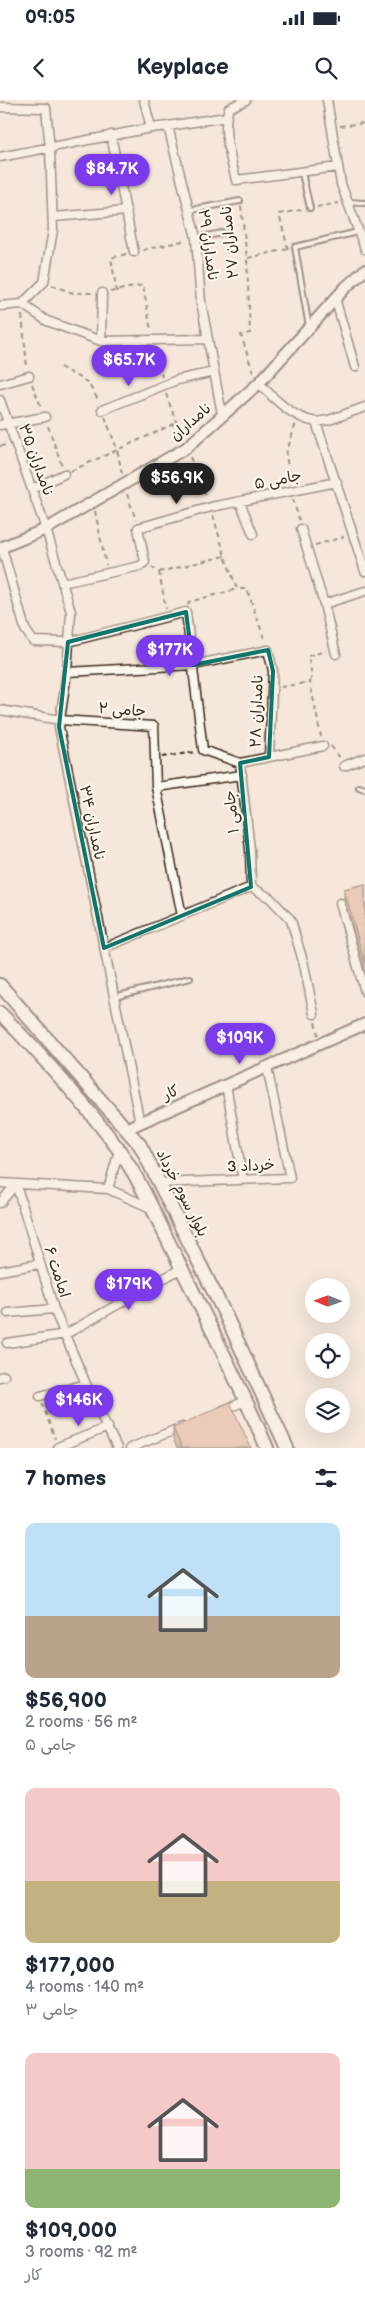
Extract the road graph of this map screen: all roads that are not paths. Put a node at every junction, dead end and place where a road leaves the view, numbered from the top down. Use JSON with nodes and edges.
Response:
{"nodes":[{"id":1,"x":144,"y":100,"type":"edge"},
{"id":2,"x":246,"y":100,"type":"edge"},
{"id":3,"x":327,"y":100,"type":"edge"},
{"id":4,"x":46,"y":104,"type":"edge"},
{"id":5,"x":0,"y":107,"type":"edge"},
{"id":6,"x":226,"y":117,"type":"junction"},
{"id":7,"x":168,"y":126,"type":"junction"},
{"id":8,"x":151,"y":128,"type":"junction"},
{"id":9,"x":111,"y":136,"type":"junction"},
{"id":10,"x":50,"y":149,"type":"junction"},
{"id":11,"x":0,"y":157,"type":"edge"},
{"id":12,"x":338,"y":167,"type":"junction"},
{"id":13,"x":302,"y":173,"type":"junction"},
{"id":14,"x":240,"y":201,"type":"road end"},
{"id":15,"x":347,"y":202,"type":"junction"},
{"id":16,"x":365,"y":204,"type":"edge"},
{"id":17,"x":310,"y":208,"type":"road end"},
{"id":18,"x":191,"y":210,"type":"junction"},
{"id":19,"x":127,"y":211,"type":"junction"},
{"id":20,"x":53,"y":217,"type":"junction"},
{"id":21,"x":226,"y":232,"type":"dead end"},
{"id":22,"x":358,"y":232,"type":"junction"},
{"id":23,"x":196,"y":238,"type":"junction"},
{"id":24,"x":365,"y":249,"type":"edge"},
{"id":25,"x":134,"y":252,"type":"road end"},
{"id":26,"x":365,"y":270,"type":"edge"},
{"id":27,"x":102,"y":293,"type":"dead end"},
{"id":28,"x":335,"y":298,"type":"junction"},
{"id":29,"x":22,"y":304,"type":"junction"},
{"id":30,"x":0,"y":306,"type":"edge"},
{"id":31,"x":309,"y":328,"type":"junction"},
{"id":32,"x":207,"y":339,"type":"junction"},
{"id":33,"x":101,"y":341,"type":"junction"},
{"id":34,"x":356,"y":367,"type":"dead end"},
{"id":35,"x":214,"y":372,"type":"junction"},
{"id":36,"x":29,"y":376,"type":"road end"},
{"id":37,"x":259,"y":383,"type":"junction"},
{"id":38,"x":0,"y":384,"type":"edge"},
{"id":39,"x":0,"y":400,"type":"edge"},
{"id":40,"x":365,"y":407,"type":"edge"},
{"id":41,"x":102,"y":410,"type":"road end"},
{"id":42,"x":222,"y":414,"type":"junction"},
{"id":43,"x":45,"y":417,"type":"dead end"},
{"id":44,"x":316,"y":422,"type":"junction"},
{"id":45,"x":9,"y":424,"type":"junction"},
{"id":46,"x":0,"y":425,"type":"edge"},
{"id":47,"x":64,"y":474,"type":"road end"},
{"id":48,"x":337,"y":482,"type":"junction"},
{"id":49,"x":32,"y":489,"type":"junction"},
{"id":50,"x":240,"y":502,"type":"junction"},
{"id":51,"x":46,"y":529,"type":"junction"},
{"id":52,"x":301,"y":529,"type":"road end"},
{"id":53,"x":253,"y":534,"type":"dead end"},
{"id":54,"x":1,"y":548,"type":"edge"},
{"id":55,"x":365,"y":570,"type":"edge"},
{"id":56,"x":62,"y":583,"type":"junction"},
{"id":57,"x":365,"y":591,"type":"edge"},
{"id":58,"x":324,"y":604,"type":"junction"},
{"id":59,"x":68,"y":642,"type":"junction"},
{"id":60,"x":336,"y":651,"type":"road end"},
{"id":61,"x":193,"y":665,"type":"junction"},
{"id":62,"x":67,"y":672,"type":"junction"},
{"id":63,"x":0,"y":710,"type":"edge"},
{"id":64,"x":60,"y":720,"type":"junction"},
{"id":65,"x":323,"y":746,"type":"road end"},
{"id":66,"x":269,"y":757,"type":"junction"},
{"id":67,"x":365,"y":758,"type":"edge"},
{"id":68,"x":240,"y":763,"type":"junction"},
{"id":69,"x":344,"y":766,"type":"road end"},
{"id":70,"x":242,"y":775,"type":"junction"},
{"id":71,"x":156,"y":787,"type":"junction"},
{"id":72,"x":358,"y":788,"type":"dead end"},
{"id":73,"x":365,"y":789,"type":"edge"},
{"id":74,"x":251,"y":887,"type":"junction"},
{"id":75,"x":340,"y":903,"type":"dead end"},
{"id":76,"x":182,"y":916,"type":"junction"},
{"id":77,"x":104,"y":948,"type":"junction"},
{"id":78,"x":190,"y":978,"type":"dead end"},
{"id":79,"x":0,"y":985,"type":"edge"},
{"id":80,"x":365,"y":992,"type":"edge"},
{"id":81,"x":114,"y":997,"type":"junction"},
{"id":82,"x":0,"y":1013,"type":"edge"},
{"id":83,"x":314,"y":1014,"type":"road end"},
{"id":84,"x":365,"y":1024,"type":"edge"},
{"id":85,"x":267,"y":1067,"type":"junction"},
{"id":86,"x":226,"y":1085,"type":"junction"},
{"id":87,"x":140,"y":1123,"type":"junction"},
{"id":88,"x":126,"y":1129,"type":"junction"},
{"id":89,"x":119,"y":1150,"type":"junction"},
{"id":90,"x":243,"y":1180,"type":"junction"},
{"id":91,"x":0,"y":1183,"type":"edge"},
{"id":92,"x":16,"y":1184,"type":"junction"},
{"id":93,"x":160,"y":1184,"type":"junction"},
{"id":94,"x":108,"y":1189,"type":"junction"},
{"id":95,"x":0,"y":1203,"type":"edge"},
{"id":96,"x":151,"y":1208,"type":"junction"},
{"id":97,"x":39,"y":1264,"type":"junction"},
{"id":98,"x":182,"y":1268,"type":"junction"},
{"id":99,"x":0,"y":1271,"type":"edge"},
{"id":100,"x":54,"y":1309,"type":"junction"},
{"id":101,"x":8,"y":1313,"type":"dead end"},
{"id":102,"x":66,"y":1334,"type":"junction"},
{"id":103,"x":7,"y":1343,"type":"dead end"},
{"id":104,"x":86,"y":1384,"type":"junction"},
{"id":105,"x":40,"y":1396,"type":"road end"},
{"id":106,"x":246,"y":1401,"type":"junction"},
{"id":107,"x":210,"y":1415,"type":"edge"},
{"id":108,"x":193,"y":1422,"type":"edge"},
{"id":109,"x":108,"y":1427,"type":"junction"},
{"id":110,"x":58,"y":1447,"type":"edge"},
{"id":111,"x":118,"y":1448,"type":"edge"},
{"id":112,"x":130,"y":1448,"type":"edge"},
{"id":113,"x":267,"y":1448,"type":"edge"},
{"id":114,"x":287,"y":1448,"type":"edge"}],
"edges":[{"from":1,"to":8,"type":"street"},
{"from":2,"to":6,"type":"street"},
{"from":3,"to":12,"type":"street"},
{"from":4,"to":5,"type":"street"},
{"from":4,"to":10,"type":"street"},
{"from":6,"to":7,"type":"street"},
{"from":6,"to":13,"type":"street"},
{"from":7,"to":8,"type":"street"},
{"from":7,"to":18,"type":"street","name":"نامداران ۲۹"},
{"from":8,"to":9,"type":"street"},
{"from":9,"to":10,"type":"street"},
{"from":9,"to":19,"type":"street"},
{"from":10,"to":11,"type":"street"},
{"from":10,"to":20,"type":"street"},
{"from":12,"to":13,"type":"street"},
{"from":12,"to":15,"type":"street"},
{"from":13,"to":17,"type":"lane"},
{"from":14,"to":18,"type":"lane"},
{"from":15,"to":16,"type":"lane"},
{"from":15,"to":22,"type":"street"},
{"from":18,"to":23,"type":"street","name":"نامداران ۲۹"},
{"from":19,"to":20,"type":"street"},
{"from":19,"to":25,"type":"street"},
{"from":20,"to":29,"type":"street"},
{"from":21,"to":23,"type":"lane"},
{"from":22,"to":24,"type":"street"},
{"from":22,"to":31,"type":"lane"},
{"from":23,"to":32,"type":"street","name":"نامداران ۲۹"},
{"from":26,"to":28,"type":"street","name":"نامداران"},
{"from":27,"to":33,"type":"street"},
{"from":28,"to":31,"type":"street","name":"نامداران"},
{"from":28,"to":34,"type":"street"},
{"from":29,"to":30,"type":"street"},
{"from":29,"to":33,"type":"street"},
{"from":31,"to":37,"type":"street","name":"نامداران"},
{"from":32,"to":33,"type":"street"},
{"from":32,"to":35,"type":"street","name":"نامداران ۲۹"},
{"from":35,"to":41,"type":"street"},
{"from":35,"to":42,"type":"street","name":"نامداران ۲۹"},
{"from":36,"to":38,"type":"street"},
{"from":37,"to":42,"type":"street","name":"نامداران"},
{"from":37,"to":44,"type":"street"},
{"from":39,"to":45,"type":"street","name":"نامداران ۳۵"},
{"from":40,"to":44,"type":"street"},
{"from":42,"to":51,"type":"street","name":"نامداران"},
{"from":43,"to":45,"type":"street"},
{"from":44,"to":48,"type":"street"},
{"from":45,"to":46,"type":"street"},
{"from":45,"to":49,"type":"street","name":"نامداران ۳۵"},
{"from":47,"to":49,"type":"street"},
{"from":48,"to":50,"type":"street","name":"جامی ۵"},
{"from":48,"to":55,"type":"street"},
{"from":49,"to":51,"type":"street","name":"نامداران ۳۵"},
{"from":50,"to":53,"type":"street"},
{"from":50,"to":56,"type":"street","name":"جامی ۵"},
{"from":51,"to":54,"type":"street","name":"نامداران"},
{"from":51,"to":56,"type":"street","name":"نامداران ۳۴"},
{"from":52,"to":58,"type":"street"},
{"from":54,"to":59,"type":"street"},
{"from":56,"to":59,"type":"street","name":"نامداران ۳۴"},
{"from":57,"to":58,"type":"street"},
{"from":58,"to":60,"type":"street"},
{"from":59,"to":61,"type":"street"},
{"from":59,"to":62,"type":"street","name":"نامداران ۳۴"},
{"from":61,"to":62,"type":"street"},
{"from":61,"to":66,"type":"street","name":"نامداران ۲۸"},
{"from":61,"to":68,"type":"street"},
{"from":62,"to":64,"type":"street","name":"نامداران ۳۴"},
{"from":63,"to":64,"type":"street"},
{"from":64,"to":71,"type":"street","name":"جامی ۲"},
{"from":64,"to":77,"type":"street","name":"نامداران ۳۴"},
{"from":65,"to":66,"type":"street"},
{"from":66,"to":68,"type":"street"},
{"from":67,"to":69,"type":"street"},
{"from":68,"to":70,"type":"street","name":"جامی ۱"},
{"from":70,"to":71,"type":"street"},
{"from":70,"to":74,"type":"street","name":"جامی ۱"},
{"from":71,"to":76,"type":"street","name":"جامی ۲"},
{"from":72,"to":73,"type":"lane"},
{"from":74,"to":76,"type":"street"},
{"from":74,"to":83,"type":"street"},
{"from":75,"to":80,"type":"street"},
{"from":76,"to":77,"type":"street"},
{"from":77,"to":81,"type":"street","name":"نامداران ۳۴"},
{"from":78,"to":81,"type":"lane"},
{"from":79,"to":88,"type":"main road","name":"بلوار سوم خرداد"},
{"from":81,"to":87,"type":"street","name":"نامداران ۳۴"},
{"from":82,"to":89,"type":"main road"},
{"from":84,"to":85,"type":"street","name":"کار"},
{"from":85,"to":86,"type":"street","name":"کار"},
{"from":85,"to":90,"type":"street","name":"خرداد 3"},
{"from":86,"to":87,"type":"street","name":"کار"},
{"from":86,"to":90,"type":"street"},
{"from":87,"to":88,"type":"street","name":"کار"},
{"from":88,"to":93,"type":"main road","name":"بلوار سوم خرداد"},
{"from":89,"to":94,"type":"street"},
{"from":89,"to":96,"type":"main road"},
{"from":90,"to":93,"type":"street","name":"خرداد 3"},
{"from":91,"to":92,"type":"street"},
{"from":92,"to":94,"type":"street"},
{"from":92,"to":95,"type":"street"},
{"from":92,"to":97,"type":"street","name":"امامت ۶"},
{"from":93,"to":114,"type":"main road","name":"بلوار سوم خرداد"},
{"from":94,"to":96,"type":"street"},
{"from":96,"to":98,"type":"main road"},
{"from":97,"to":99,"type":"street"},
{"from":97,"to":100,"type":"street","name":"امامت ۶"},
{"from":98,"to":102,"type":"street"},
{"from":98,"to":106,"type":"main road"},
{"from":100,"to":101,"type":"street"},
{"from":100,"to":102,"type":"street","name":"امامت ۶"},
{"from":102,"to":103,"type":"street"},
{"from":102,"to":104,"type":"street","name":"امامت ۶"},
{"from":104,"to":105,"type":"street"},
{"from":104,"to":109,"type":"street","name":"امامت ۶"},
{"from":106,"to":107,"type":"street"},
{"from":106,"to":113,"type":"main road"},
{"from":108,"to":112,"type":"street"},
{"from":109,"to":110,"type":"street"},
{"from":109,"to":111,"type":"street","name":"امامت ۶"}]}
